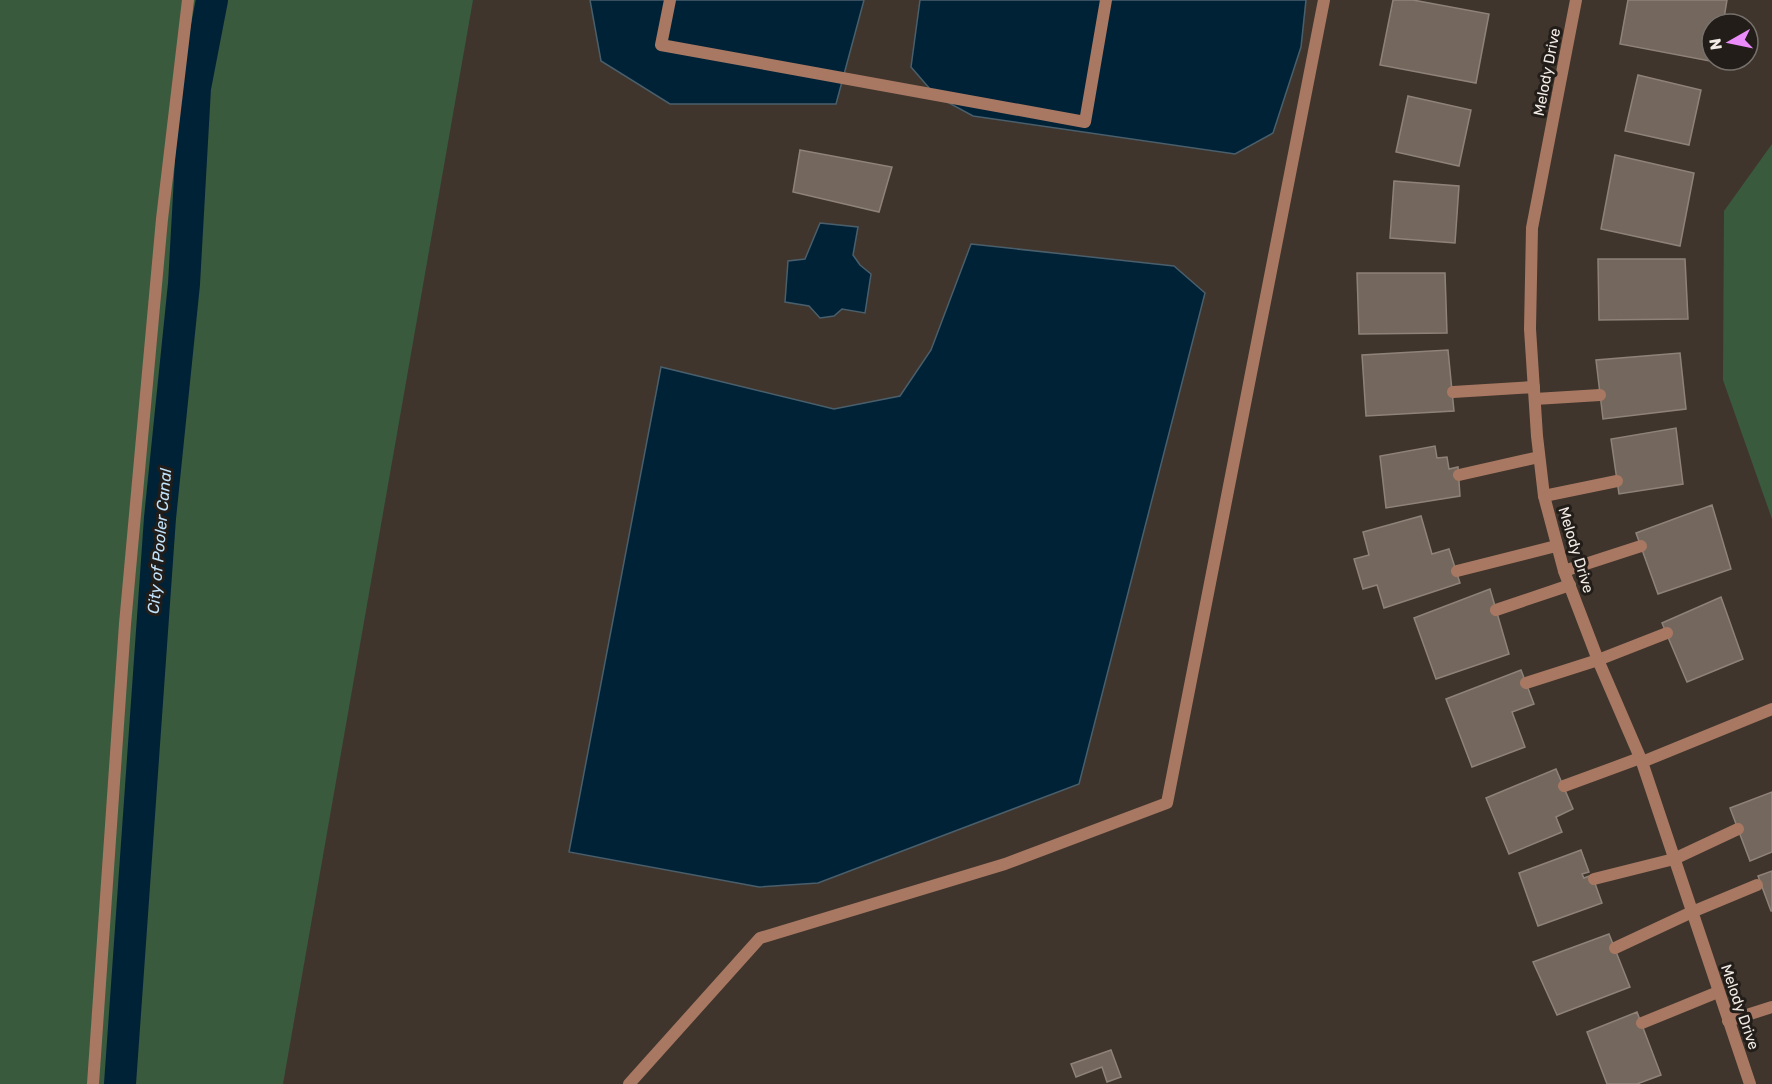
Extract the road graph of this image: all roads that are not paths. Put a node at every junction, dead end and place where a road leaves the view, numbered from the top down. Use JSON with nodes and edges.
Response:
{"nodes":[{"id":1,"x":188,"y":0,"type":"edge"},
{"id":2,"x":670,"y":0,"type":"edge"},
{"id":3,"x":1106,"y":0,"type":"edge"},
{"id":4,"x":1324,"y":0,"type":"edge"},
{"id":5,"x":1576,"y":0,"type":"edge"},
{"id":6,"x":1453,"y":393,"type":"dead end"},
{"id":7,"x":1534,"y":393,"type":"junction"},
{"id":8,"x":1600,"y":394,"type":"dead end"},
{"id":9,"x":1539,"y":457,"type":"junction"},
{"id":10,"x":1459,"y":475,"type":"dead end"},
{"id":11,"x":1617,"y":481,"type":"dead end"},
{"id":12,"x":1544,"y":496,"type":"junction"},
{"id":13,"x":1556,"y":546,"type":"junction"},
{"id":14,"x":1641,"y":546,"type":"dead end"},
{"id":15,"x":1456,"y":571,"type":"dead end"},
{"id":16,"x":1564,"y":571,"type":"junction"},
{"id":17,"x":1570,"y":585,"type":"junction"},
{"id":18,"x":1496,"y":610,"type":"dead end"},
{"id":19,"x":1667,"y":633,"type":"dead end"},
{"id":20,"x":1598,"y":660,"type":"junction"},
{"id":21,"x":1526,"y":683,"type":"dead end"},
{"id":22,"x":1772,"y":709,"type":"edge"},
{"id":23,"x":1641,"y":760,"type":"junction"},
{"id":24,"x":1564,"y":786,"type":"dead end"},
{"id":25,"x":1738,"y":829,"type":"dead end"},
{"id":26,"x":1674,"y":859,"type":"junction"},
{"id":27,"x":1594,"y":879,"type":"dead end"},
{"id":28,"x":1757,"y":885,"type":"dead end"},
{"id":29,"x":1692,"y":912,"type":"junction"},
{"id":30,"x":1615,"y":948,"type":"dead end"},
{"id":31,"x":1718,"y":992,"type":"junction"},
{"id":32,"x":1772,"y":1007,"type":"edge"},
{"id":33,"x":1728,"y":1021,"type":"junction"},
{"id":34,"x":1642,"y":1023,"type":"dead end"},
{"id":35,"x":93,"y":1084,"type":"edge"},
{"id":36,"x":629,"y":1084,"type":"edge"},
{"id":37,"x":1750,"y":1084,"type":"edge"}],
"edges":[{"from":1,"to":35,"type":"street"},
{"from":2,"to":3,"type":"street"},
{"from":4,"to":36,"type":"street"},
{"from":5,"to":7,"type":"street","name":"Melody Drive"},
{"from":6,"to":7,"type":"street"},
{"from":7,"to":8,"type":"street"},
{"from":7,"to":9,"type":"street","name":"Melody Drive"},
{"from":9,"to":10,"type":"street"},
{"from":9,"to":12,"type":"street","name":"Melody Drive"},
{"from":11,"to":12,"type":"street"},
{"from":12,"to":13,"type":"street","name":"Melody Drive"},
{"from":13,"to":15,"type":"street"},
{"from":13,"to":16,"type":"street","name":"Melody Drive"},
{"from":14,"to":16,"type":"street"},
{"from":16,"to":17,"type":"street","name":"Melody Drive"},
{"from":17,"to":18,"type":"street"},
{"from":17,"to":20,"type":"street","name":"Melody Drive"},
{"from":19,"to":20,"type":"street"},
{"from":20,"to":21,"type":"street"},
{"from":20,"to":23,"type":"street","name":"Melody Drive"},
{"from":22,"to":23,"type":"street"},
{"from":23,"to":24,"type":"street"},
{"from":23,"to":26,"type":"street","name":"Melody Drive"},
{"from":25,"to":26,"type":"street"},
{"from":26,"to":27,"type":"street"},
{"from":26,"to":29,"type":"street","name":"Melody Drive"},
{"from":28,"to":29,"type":"street"},
{"from":29,"to":30,"type":"street"},
{"from":29,"to":31,"type":"street","name":"Melody Drive"},
{"from":31,"to":33,"type":"street","name":"Melody Drive"},
{"from":31,"to":34,"type":"street"},
{"from":32,"to":33,"type":"street"},
{"from":33,"to":37,"type":"street","name":"Melody Drive"}]}
